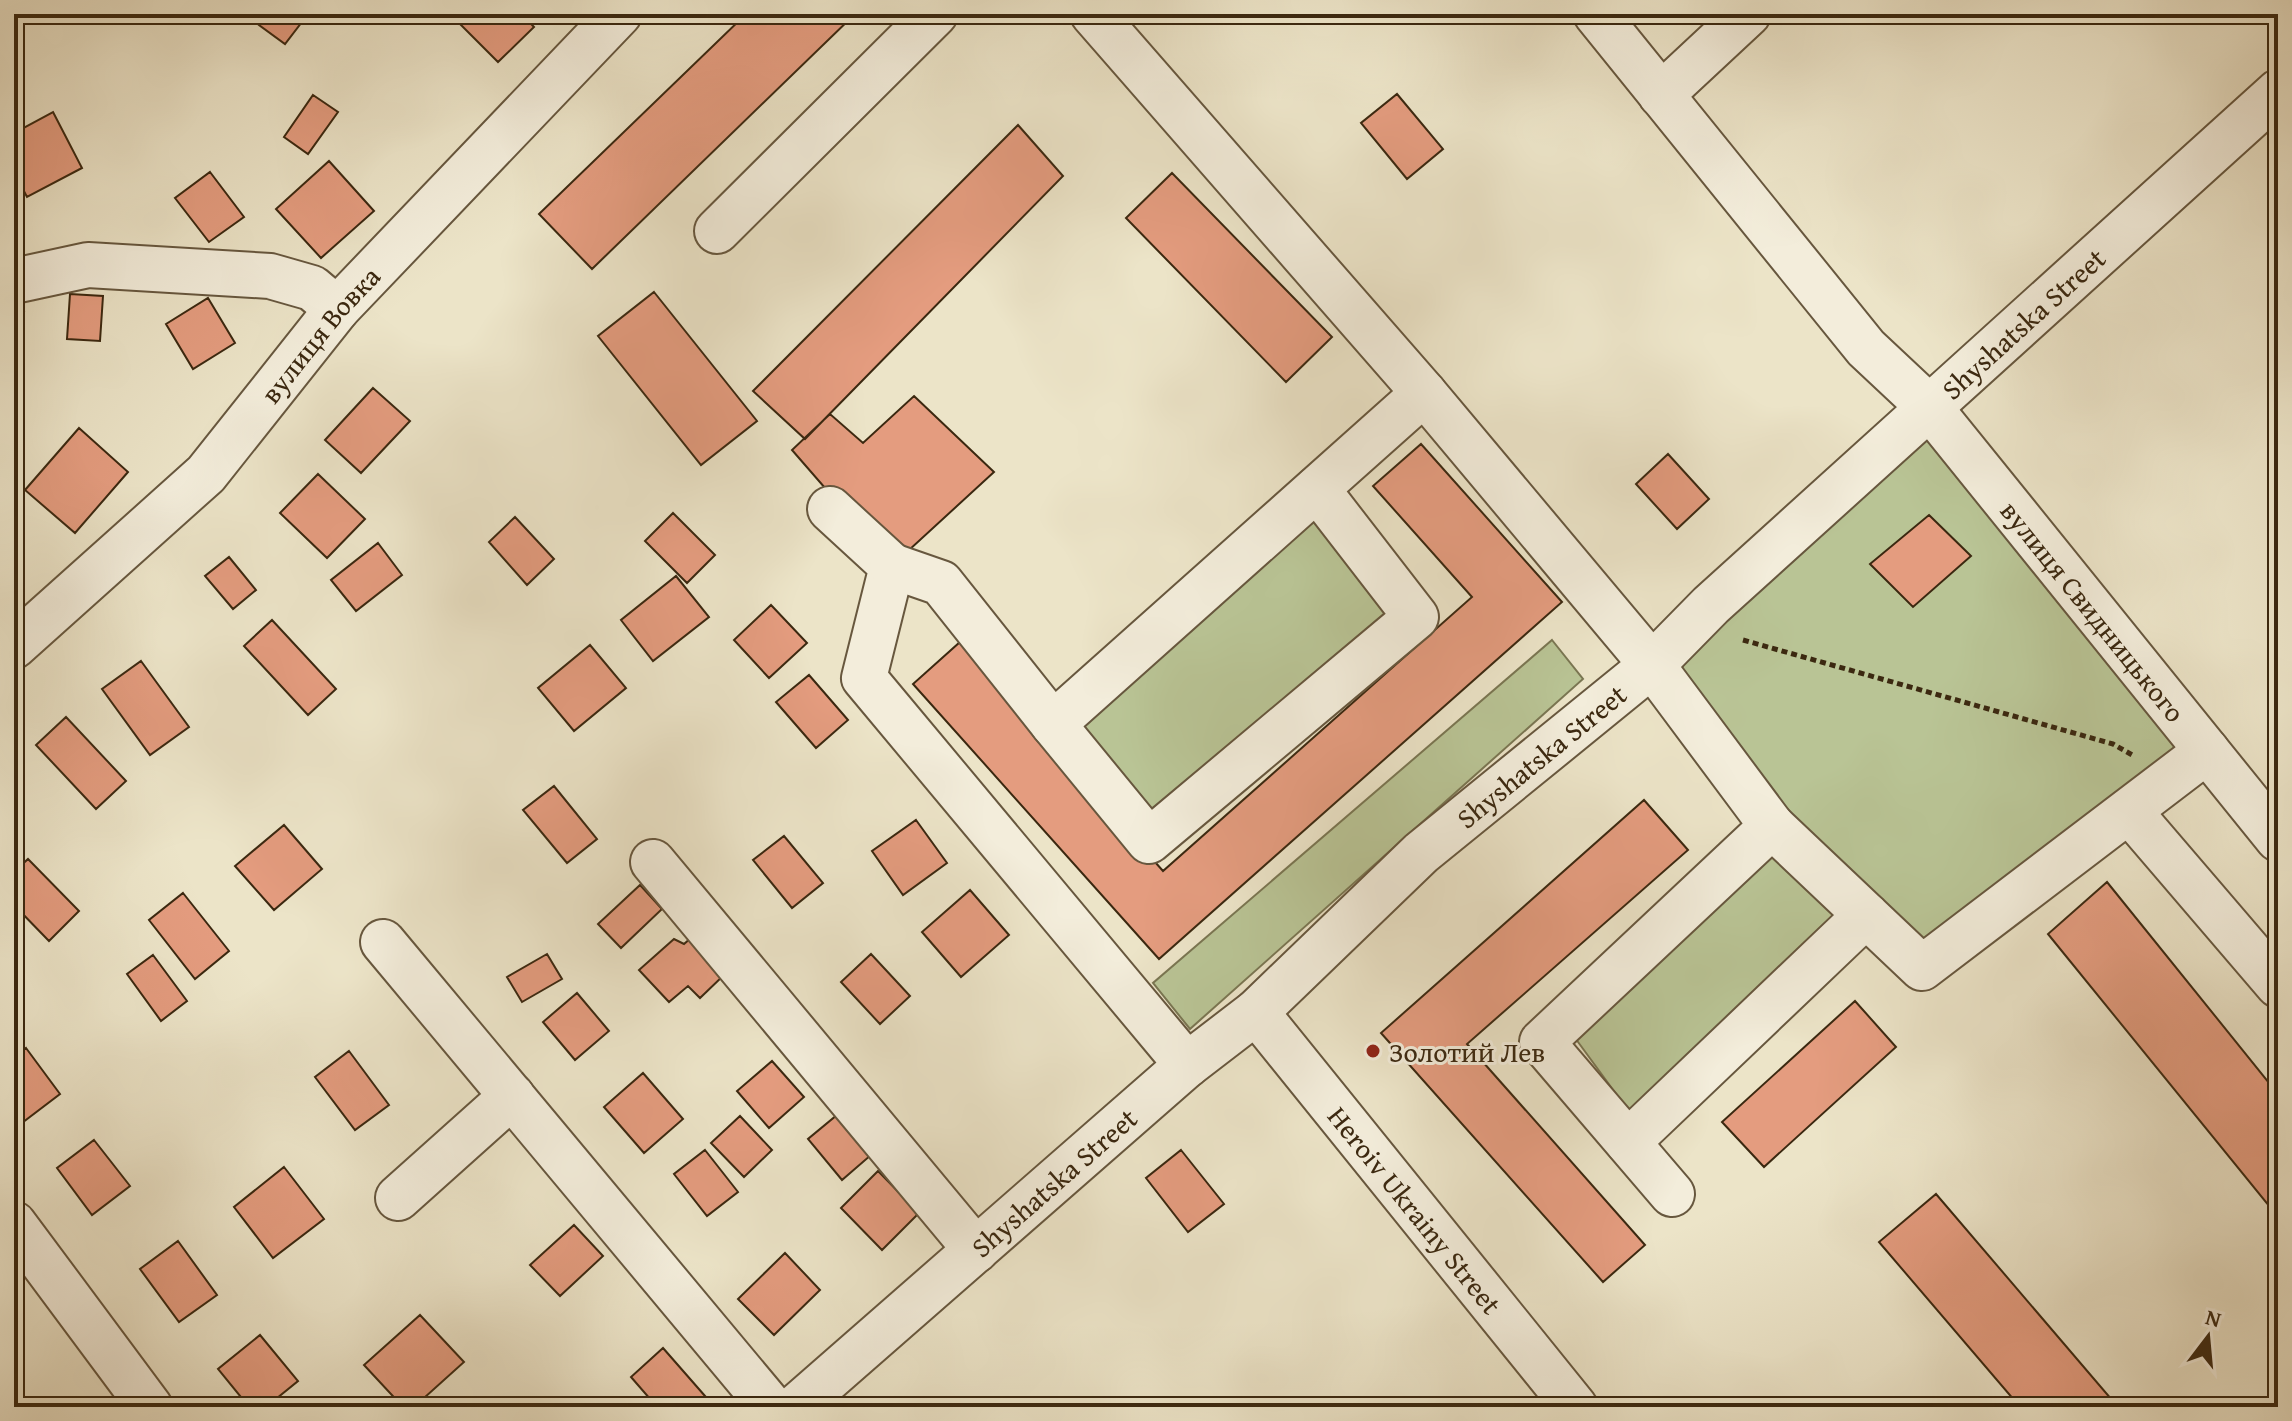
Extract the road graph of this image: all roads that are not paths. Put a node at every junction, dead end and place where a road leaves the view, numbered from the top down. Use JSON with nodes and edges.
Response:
{"nodes":[{"id":1,"x":619,"y":14,"type":"edge"},
{"id":2,"x":935,"y":14,"type":"edge"},
{"id":3,"x":1093,"y":14,"type":"edge"},
{"id":4,"x":1596,"y":14,"type":"edge"},
{"id":5,"x":1748,"y":14,"type":"edge"},
{"id":6,"x":2278,"y":92,"type":"edge"},
{"id":7,"x":1661,"y":95,"type":"junction"},
{"id":8,"x":717,"y":231,"type":"dead end"},
{"id":9,"x":14,"y":281,"type":"edge"},
{"id":10,"x":337,"y":309,"type":"junction"},
{"id":11,"x":1424,"y":393,"type":"junction"},
{"id":12,"x":1918,"y":397,"type":"junction"},
{"id":13,"x":1317,"y":489,"type":"junction"},
{"id":14,"x":830,"y":509,"type":"dead end"},
{"id":15,"x":892,"y":566,"type":"junction"},
{"id":16,"x":14,"y":646,"type":"edge"},
{"id":17,"x":1652,"y":665,"type":"junction"},
{"id":18,"x":1053,"y":724,"type":"junction"},
{"id":19,"x":2190,"y":764,"type":"junction"},
{"id":20,"x":2129,"y":811,"type":"junction"},
{"id":21,"x":1772,"y":826,"type":"junction"},
{"id":22,"x":2278,"y":839,"type":"edge"},
{"id":23,"x":653,"y":862,"type":"dead end"},
{"id":24,"x":1866,"y":915,"type":"junction"},
{"id":25,"x":383,"y":942,"type":"dead end"},
{"id":26,"x":2278,"y":985,"type":"edge"},
{"id":27,"x":1256,"y":1012,"type":"junction"},
{"id":28,"x":1187,"y":1065,"type":"junction"},
{"id":29,"x":512,"y":1096,"type":"junction"},
{"id":30,"x":1628,"y":1142,"type":"junction"},
{"id":31,"x":1672,"y":1194,"type":"dead end"},
{"id":32,"x":398,"y":1198,"type":"dead end"},
{"id":33,"x":14,"y":1224,"type":"edge"},
{"id":34,"x":976,"y":1250,"type":"junction"},
{"id":35,"x":793,"y":1406,"type":"edge"},
{"id":36,"x":150,"y":1407,"type":"edge"},
{"id":37,"x":1575,"y":1407,"type":"edge"}],
"edges":[{"from":1,"to":10,"type":"street","name":"вулиця Вовка"},
{"from":2,"to":8,"type":"street"},
{"from":3,"to":11,"type":"street"},
{"from":4,"to":7,"type":"street","name":"вулиця Свидницького"},
{"from":5,"to":7,"type":"street"},
{"from":6,"to":12,"type":"street","name":"Shyshatska Street"},
{"from":7,"to":12,"type":"street","name":"вулиця Свидницького"},
{"from":9,"to":10,"type":"street"},
{"from":10,"to":16,"type":"street","name":"вулиця Вовка"},
{"from":11,"to":13,"type":"street"},
{"from":11,"to":17,"type":"street"},
{"from":12,"to":17,"type":"street","name":"Shyshatska Street"},
{"from":12,"to":19,"type":"street","name":"вулиця Свидницького"},
{"from":13,"to":18,"type":"street"},
{"from":13,"to":18,"type":"street"},
{"from":14,"to":15,"type":"street"},
{"from":15,"to":18,"type":"street"},
{"from":15,"to":28,"type":"street"},
{"from":17,"to":21,"type":"street"},
{"from":17,"to":27,"type":"street","name":"Shyshatska Street"},
{"from":19,"to":20,"type":"street"},
{"from":19,"to":22,"type":"street","name":"вулиця Свидницького"},
{"from":20,"to":24,"type":"street"},
{"from":20,"to":26,"type":"street"},
{"from":21,"to":24,"type":"street"},
{"from":21,"to":30,"type":"street"},
{"from":23,"to":34,"type":"street"},
{"from":24,"to":30,"type":"street"},
{"from":25,"to":29,"type":"street"},
{"from":27,"to":28,"type":"street","name":"Shyshatska Street"},
{"from":27,"to":37,"type":"street","name":"Heroiv Ukrainy Street"},
{"from":28,"to":34,"type":"street","name":"Shyshatska Street"},
{"from":29,"to":32,"type":"street"},
{"from":29,"to":35,"type":"street"},
{"from":30,"to":31,"type":"street"},
{"from":33,"to":36,"type":"street"},
{"from":34,"to":35,"type":"street","name":"Shyshatska Street"}]}
